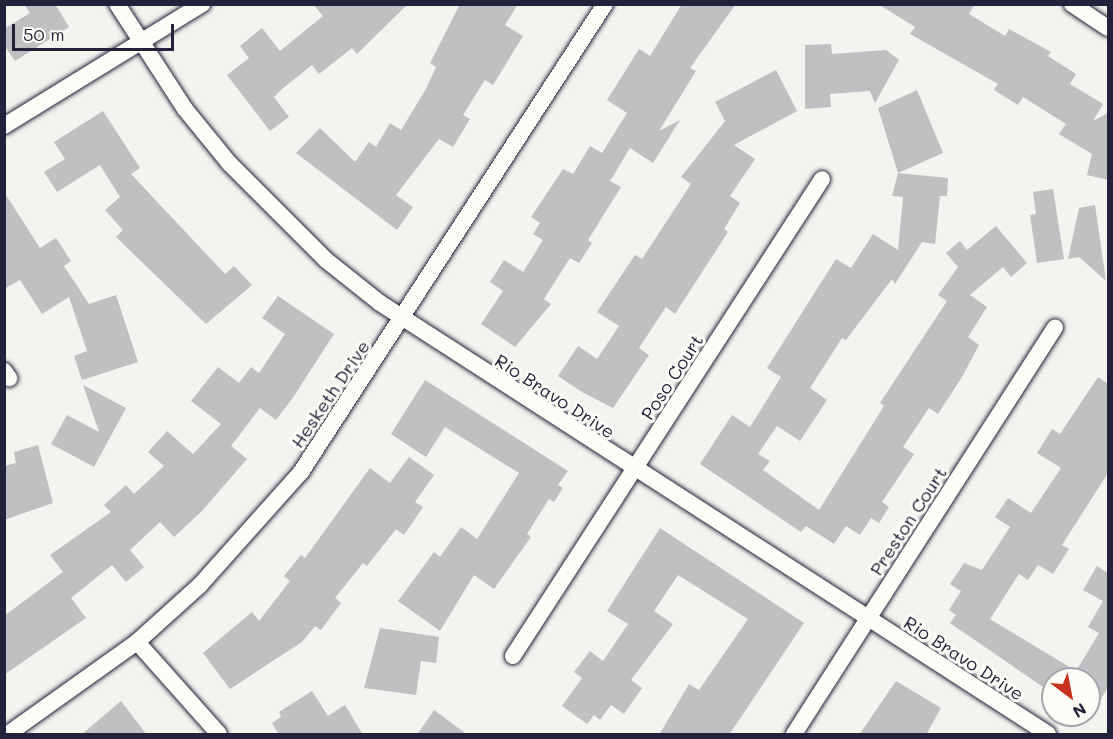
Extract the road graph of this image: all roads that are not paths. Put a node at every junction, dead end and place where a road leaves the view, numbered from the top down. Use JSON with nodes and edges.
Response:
{"nodes":[{"id":1,"x":117,"y":4,"type":"edge"},
{"id":2,"x":202,"y":4,"type":"edge"},
{"id":3,"x":605,"y":4,"type":"edge"},
{"id":4,"x":1072,"y":4,"type":"edge"},
{"id":5,"x":1108,"y":28,"type":"edge"},
{"id":6,"x":140,"y":43,"type":"junction"},
{"id":7,"x":4,"y":126,"type":"edge"},
{"id":8,"x":822,"y":179,"type":"dead end"},
{"id":9,"x":403,"y":320,"type":"junction"},
{"id":10,"x":1055,"y":328,"type":"dead end"},
{"id":11,"x":636,"y":470,"type":"junction"},
{"id":12,"x":868,"y":620,"type":"junction"},
{"id":13,"x":137,"y":642,"type":"junction"},
{"id":14,"x":513,"y":656,"type":"dead end"},
{"id":15,"x":8,"y":735,"type":"edge"},
{"id":16,"x":219,"y":735,"type":"edge"},
{"id":17,"x":794,"y":735,"type":"edge"},
{"id":18,"x":1048,"y":735,"type":"edge"}],
"edges":[{"from":1,"to":6,"type":"street","name":"Rio Bravo Drive"},
{"from":2,"to":6,"type":"street"},
{"from":3,"to":9,"type":"street","name":"Hesketh Drive"},
{"from":4,"to":5,"type":"street"},
{"from":6,"to":7,"type":"street"},
{"from":6,"to":9,"type":"street","name":"Rio Bravo Drive"},
{"from":8,"to":11,"type":"street","name":"Poso Court"},
{"from":9,"to":11,"type":"street","name":"Rio Bravo Drive"},
{"from":9,"to":13,"type":"street","name":"Hesketh Drive"},
{"from":10,"to":12,"type":"street","name":"Preston Court"},
{"from":11,"to":12,"type":"street","name":"Rio Bravo Drive"},
{"from":11,"to":14,"type":"street","name":"Poso Court"},
{"from":12,"to":17,"type":"street","name":"Preston Court"},
{"from":12,"to":18,"type":"street","name":"Rio Bravo Drive"},
{"from":13,"to":15,"type":"street","name":"Hesketh Drive"},
{"from":13,"to":16,"type":"street"}]}
